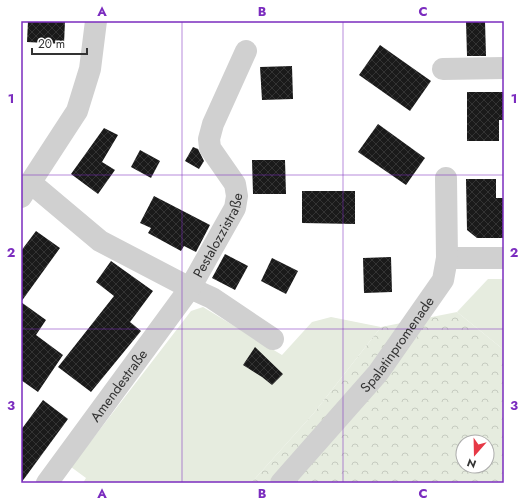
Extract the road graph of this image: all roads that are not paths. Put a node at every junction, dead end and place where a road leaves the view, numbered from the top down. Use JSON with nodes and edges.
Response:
{"nodes":[{"id":1,"x":96,"y":21,"type":"edge"},
{"id":2,"x":246,"y":51,"type":"dead end"},
{"id":3,"x":504,"y":68,"type":"edge"},
{"id":4,"x":443,"y":69,"type":"dead end"},
{"id":5,"x":446,"y":178,"type":"dead end"},
{"id":6,"x":26,"y":190,"type":"edge"},
{"id":7,"x":447,"y":258,"type":"junction"},
{"id":8,"x":504,"y":258,"type":"edge"},
{"id":9,"x":190,"y":288,"type":"junction"},
{"id":10,"x":273,"y":339,"type":"dead end"},
{"id":11,"x":47,"y":483,"type":"edge"},
{"id":12,"x":281,"y":483,"type":"edge"}],
"edges":[{"from":1,"to":6,"type":"street"},
{"from":2,"to":9,"type":"street","name":"Pestalozzistraße"},
{"from":3,"to":4,"type":"street"},
{"from":5,"to":7,"type":"street","name":"Spalatinpromenade"},
{"from":6,"to":9,"type":"street","name":"Pestalozzistraße"},
{"from":7,"to":8,"type":"street"},
{"from":7,"to":12,"type":"street","name":"Spalatinpromenade"},
{"from":9,"to":10,"type":"street","name":"Pestalozzistraße"},
{"from":9,"to":11,"type":"street","name":"Amendestraße"}]}
